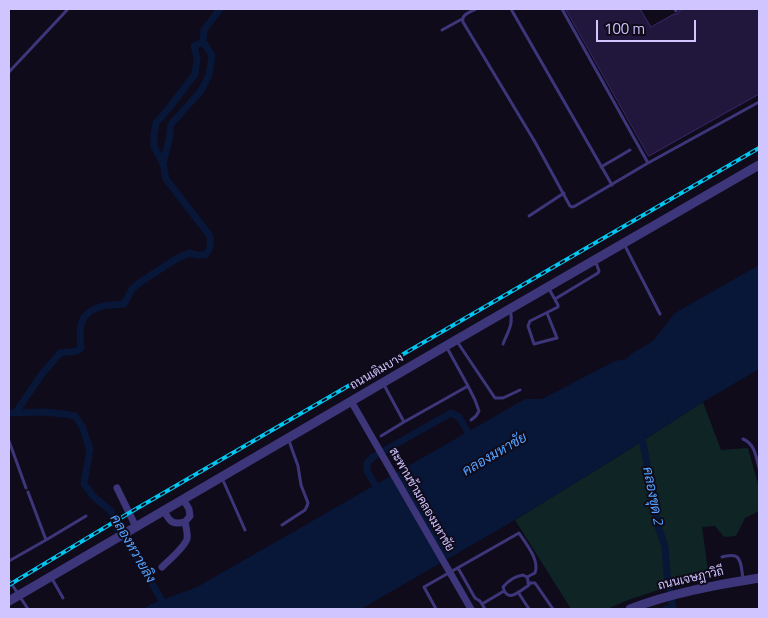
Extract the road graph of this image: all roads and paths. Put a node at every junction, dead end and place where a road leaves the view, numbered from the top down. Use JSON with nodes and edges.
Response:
{"nodes":[{"id":1,"x":68,"y":9,"type":"edge"},
{"id":2,"x":476,"y":9,"type":"edge"},
{"id":3,"x":511,"y":9,"type":"edge"},
{"id":4,"x":562,"y":9,"type":"edge"},
{"id":5,"x":462,"y":19,"type":"junction"},
{"id":6,"x":442,"y":30,"type":"dead end"},
{"id":7,"x":9,"y":72,"type":"edge"},
{"id":8,"x":759,"y":102,"type":"edge"},
{"id":9,"x":630,"y":150,"type":"dead end"},
{"id":10,"x":648,"y":163,"type":"junction"},
{"id":11,"x":759,"y":165,"type":"edge"},
{"id":12,"x":601,"y":167,"type":"junction"},
{"id":13,"x":612,"y":185,"type":"junction"},
{"id":14,"x":564,"y":193,"type":"junction"},
{"id":15,"x":529,"y":216,"type":"dead end"},
{"id":16,"x":623,"y":244,"type":"junction"},
{"id":17,"x":595,"y":260,"type":"junction"},
{"id":18,"x":548,"y":287,"type":"junction"},
{"id":19,"x":555,"y":299,"type":"junction"},
{"id":20,"x":510,"y":309,"type":"junction"},
{"id":21,"x":547,"y":313,"type":"junction"},
{"id":22,"x":660,"y":314,"type":"dead end"},
{"id":23,"x":456,"y":340,"type":"junction"},
{"id":24,"x":503,"y":344,"type":"dead end"},
{"id":25,"x":446,"y":346,"type":"junction"},
{"id":26,"x":383,"y":383,"type":"junction"},
{"id":27,"x":468,"y":386,"type":"junction"},
{"id":28,"x":520,"y":390,"type":"dead end"},
{"id":29,"x":351,"y":401,"type":"junction"},
{"id":30,"x":471,"y":420,"type":"dead end"},
{"id":31,"x":404,"y":422,"type":"junction"},
{"id":32,"x":382,"y":436,"type":"dead end"},
{"id":33,"x":288,"y":438,"type":"junction"},
{"id":34,"x":743,"y":439,"type":"dead end"},
{"id":35,"x":9,"y":441,"type":"edge"},
{"id":36,"x":759,"y":468,"type":"edge"},
{"id":37,"x":222,"y":476,"type":"junction"},
{"id":38,"x":117,"y":488,"type":"dead end"},
{"id":39,"x":183,"y":499,"type":"junction"},
{"id":40,"x":164,"y":510,"type":"junction"},
{"id":41,"x":86,"y":516,"type":"dead end"},
{"id":42,"x":185,"y":522,"type":"junction"},
{"id":43,"x":282,"y":525,"type":"dead end"},
{"id":44,"x":136,"y":526,"type":"junction"},
{"id":45,"x":245,"y":530,"type":"dead end"},
{"id":46,"x":46,"y":540,"type":"junction"},
{"id":47,"x":722,"y":557,"type":"dead end"},
{"id":48,"x":9,"y":561,"type":"edge"},
{"id":49,"x":162,"y":567,"type":"dead end"},
{"id":50,"x":458,"y":568,"type":"junction"},
{"id":51,"x":50,"y":577,"type":"junction"},
{"id":52,"x":527,"y":577,"type":"junction"},
{"id":53,"x":759,"y":578,"type":"edge"},
{"id":54,"x":9,"y":580,"type":"edge"},
{"id":55,"x":743,"y":580,"type":"junction"},
{"id":56,"x":528,"y":583,"type":"junction"},
{"id":57,"x":504,"y":591,"type":"junction"},
{"id":58,"x":518,"y":592,"type":"junction"},
{"id":59,"x":19,"y":595,"type":"junction"},
{"id":60,"x":63,"y":598,"type":"dead end"},
{"id":61,"x":9,"y":601,"type":"edge"},
{"id":62,"x":482,"y":604,"type":"junction"},
{"id":63,"x":28,"y":609,"type":"edge"},
{"id":64,"x":436,"y":609,"type":"edge"},
{"id":65,"x":471,"y":609,"type":"edge"},
{"id":66,"x":485,"y":609,"type":"edge"},
{"id":67,"x":529,"y":609,"type":"edge"},
{"id":68,"x":553,"y":609,"type":"edge"},
{"id":69,"x":630,"y":609,"type":"edge"}],
"edges":[{"from":1,"to":7,"type":"lane"},
{"from":2,"to":5,"type":"lane"},
{"from":3,"to":12,"type":"lane"},
{"from":4,"to":10,"type":"lane"},
{"from":5,"to":6,"type":"lane"},
{"from":5,"to":14,"type":"lane"},
{"from":8,"to":10,"type":"lane"},
{"from":9,"to":12,"type":"lane"},
{"from":10,"to":13,"type":"lane"},
{"from":11,"to":16,"type":"street","name":"ถนนเดิมบาง"},
{"from":12,"to":13,"type":"lane"},
{"from":13,"to":14,"type":"lane"},
{"from":14,"to":15,"type":"lane"},
{"from":16,"to":17,"type":"street","name":"ถนนเดิมบาง"},
{"from":16,"to":22,"type":"lane"},
{"from":17,"to":18,"type":"street","name":"ถนนเดิมบาง"},
{"from":17,"to":19,"type":"lane"},
{"from":18,"to":19,"type":"lane"},
{"from":18,"to":20,"type":"street","name":"ถนนเดิมบาง"},
{"from":19,"to":21,"type":"lane"},
{"from":20,"to":23,"type":"street","name":"ถนนเดิมบาง"},
{"from":20,"to":24,"type":"lane"},
{"from":21,"to":21,"type":"lane"},
{"from":23,"to":25,"type":"street","name":"ถนนเดิมบาง"},
{"from":23,"to":28,"type":"lane"},
{"from":25,"to":26,"type":"street","name":"ถนนเดิมบาง"},
{"from":25,"to":27,"type":"lane"},
{"from":26,"to":29,"type":"street","name":"ถนนเดิมบาง"},
{"from":26,"to":31,"type":"lane"},
{"from":27,"to":30,"type":"lane"},
{"from":27,"to":31,"type":"lane"},
{"from":29,"to":33,"type":"street","name":"ถนนเดิมบาง"},
{"from":29,"to":65,"type":"street","name":"สะพานข้ามคลองมหาชัย"},
{"from":31,"to":32,"type":"lane"},
{"from":33,"to":37,"type":"street","name":"ถนนเดิมบาง"},
{"from":33,"to":43,"type":"lane"},
{"from":34,"to":36,"type":"lane"},
{"from":35,"to":46,"type":"lane"},
{"from":37,"to":39,"type":"street","name":"ถนนเดิมบาง"},
{"from":37,"to":45,"type":"lane"},
{"from":38,"to":44,"type":"street"},
{"from":39,"to":40,"type":"street","name":"ถนนเดิมบาง"},
{"from":39,"to":42,"type":"street"},
{"from":40,"to":42,"type":"street"},
{"from":40,"to":44,"type":"street","name":"ถนนเดิมบาง"},
{"from":41,"to":46,"type":"lane"},
{"from":42,"to":49,"type":"street"},
{"from":44,"to":51,"type":"street","name":"ถนนเดิมบาง"},
{"from":46,"to":48,"type":"lane"},
{"from":47,"to":55,"type":"lane"},
{"from":50,"to":52,"type":"lane"},
{"from":50,"to":62,"type":"lane"},
{"from":50,"to":64,"type":"lane"},
{"from":51,"to":59,"type":"street","name":"ถนนเดิมบาง"},
{"from":51,"to":60,"type":"lane"},
{"from":52,"to":56,"type":"lane"},
{"from":52,"to":57,"type":"lane"},
{"from":53,"to":55,"type":"street","name":"ถนนเจษฎาวิถี"},
{"from":54,"to":59,"type":"lane"},
{"from":55,"to":69,"type":"street","name":"ถนนเจษฎาวิถี"},
{"from":56,"to":58,"type":"lane"},
{"from":56,"to":68,"type":"lane"},
{"from":57,"to":58,"type":"lane"},
{"from":57,"to":62,"type":"lane"},
{"from":58,"to":67,"type":"lane"},
{"from":59,"to":61,"type":"street","name":"ถนนเดิมบาง"},
{"from":59,"to":63,"type":"lane"},
{"from":62,"to":66,"type":"lane"}]}
